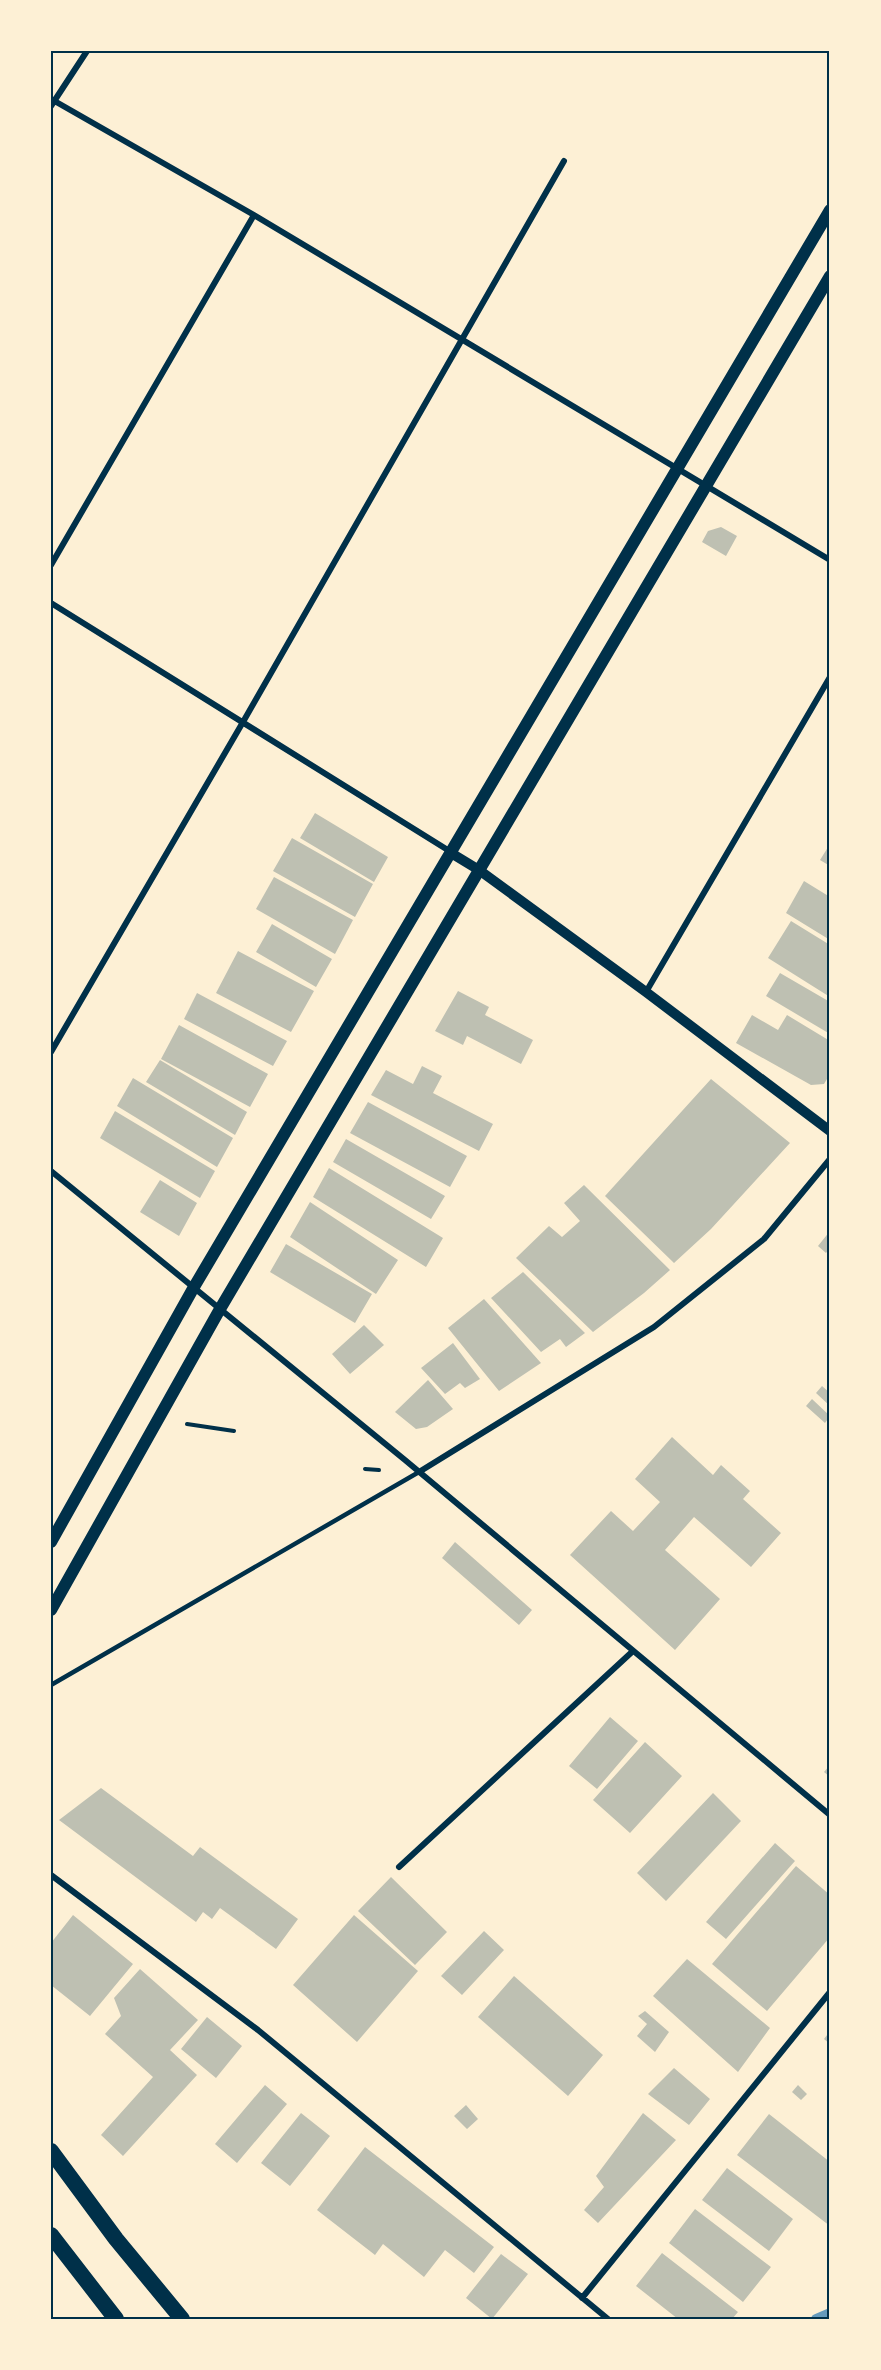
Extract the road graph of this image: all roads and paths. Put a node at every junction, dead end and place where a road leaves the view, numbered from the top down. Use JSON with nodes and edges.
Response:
{"nodes":[{"id":1,"x":87,"y":51,"type":"edge"},
{"id":2,"x":52,"y":102,"type":"edge"},
{"id":3,"x":564,"y":161,"type":"dead end"},
{"id":4,"x":830,"y":210,"type":"edge"},
{"id":5,"x":254,"y":215,"type":"junction"},
{"id":6,"x":830,"y":276,"type":"edge"},
{"id":7,"x":460,"y":339,"type":"junction"},
{"id":8,"x":678,"y":470,"type":"junction"},
{"id":9,"x":706,"y":487,"type":"junction"},
{"id":10,"x":830,"y":560,"type":"edge"},
{"id":11,"x":51,"y":565,"type":"edge"},
{"id":12,"x":51,"y":603,"type":"edge"},
{"id":13,"x":830,"y":676,"type":"edge"},
{"id":14,"x":243,"y":722,"type":"junction"},
{"id":15,"x":451,"y":853,"type":"junction"},
{"id":16,"x":479,"y":870,"type":"junction"},
{"id":17,"x":646,"y":992,"type":"junction"},
{"id":18,"x":51,"y":1052,"type":"edge"},
{"id":19,"x":830,"y":1131,"type":"edge"},
{"id":20,"x":830,"y":1159,"type":"edge"},
{"id":21,"x":51,"y":1171,"type":"edge"},
{"id":22,"x":194,"y":1287,"type":"junction"},
{"id":23,"x":220,"y":1309,"type":"junction"},
{"id":24,"x":187,"y":1424,"type":"dead end"},
{"id":25,"x":234,"y":1431,"type":"dead end"},
{"id":26,"x":419,"y":1472,"type":"junction"},
{"id":27,"x":51,"y":1542,"type":"edge"},
{"id":28,"x":51,"y":1610,"type":"edge"},
{"id":29,"x":633,"y":1651,"type":"junction"},
{"id":30,"x":51,"y":1685,"type":"edge"},
{"id":31,"x":830,"y":1815,"type":"edge"},
{"id":32,"x":399,"y":1867,"type":"dead end"},
{"id":33,"x":51,"y":1875,"type":"edge"},
{"id":34,"x":830,"y":1992,"type":"edge"},
{"id":35,"x":51,"y":2151,"type":"edge"},
{"id":36,"x":51,"y":2235,"type":"edge"},
{"id":37,"x":582,"y":2298,"type":"junction"},
{"id":38,"x":116,"y":2319,"type":"edge"},
{"id":39,"x":182,"y":2319,"type":"edge"},
{"id":40,"x":608,"y":2319,"type":"edge"}],
"edges":[{"from":1,"to":2,"type":"street"},
{"from":2,"to":5,"type":"street"},
{"from":3,"to":7,"type":"street"},
{"from":4,"to":8,"type":"main road"},
{"from":5,"to":7,"type":"street"},
{"from":5,"to":11,"type":"street"},
{"from":6,"to":9,"type":"main road"},
{"from":7,"to":8,"type":"street"},
{"from":7,"to":14,"type":"street"},
{"from":8,"to":9,"type":"street"},
{"from":8,"to":15,"type":"main road"},
{"from":9,"to":10,"type":"street"},
{"from":9,"to":16,"type":"main road"},
{"from":12,"to":14,"type":"street"},
{"from":13,"to":17,"type":"street"},
{"from":14,"to":15,"type":"street"},
{"from":14,"to":18,"type":"street"},
{"from":15,"to":16,"type":"street"},
{"from":15,"to":22,"type":"main road"},
{"from":16,"to":17,"type":"street"},
{"from":16,"to":23,"type":"main road"},
{"from":17,"to":19,"type":"street"},
{"from":20,"to":26,"type":"street"},
{"from":21,"to":22,"type":"street"},
{"from":22,"to":23,"type":"street"},
{"from":22,"to":27,"type":"main road"},
{"from":23,"to":26,"type":"street"},
{"from":23,"to":28,"type":"main road"},
{"from":24,"to":25,"type":"path"},
{"from":26,"to":29,"type":"street"},
{"from":26,"to":30,"type":"lane"},
{"from":29,"to":31,"type":"street"},
{"from":29,"to":32,"type":"street"},
{"from":33,"to":37,"type":"street"},
{"from":34,"to":37,"type":"street"},
{"from":35,"to":39,"type":"highway"},
{"from":36,"to":38,"type":"highway"},
{"from":37,"to":40,"type":"street"}]}
